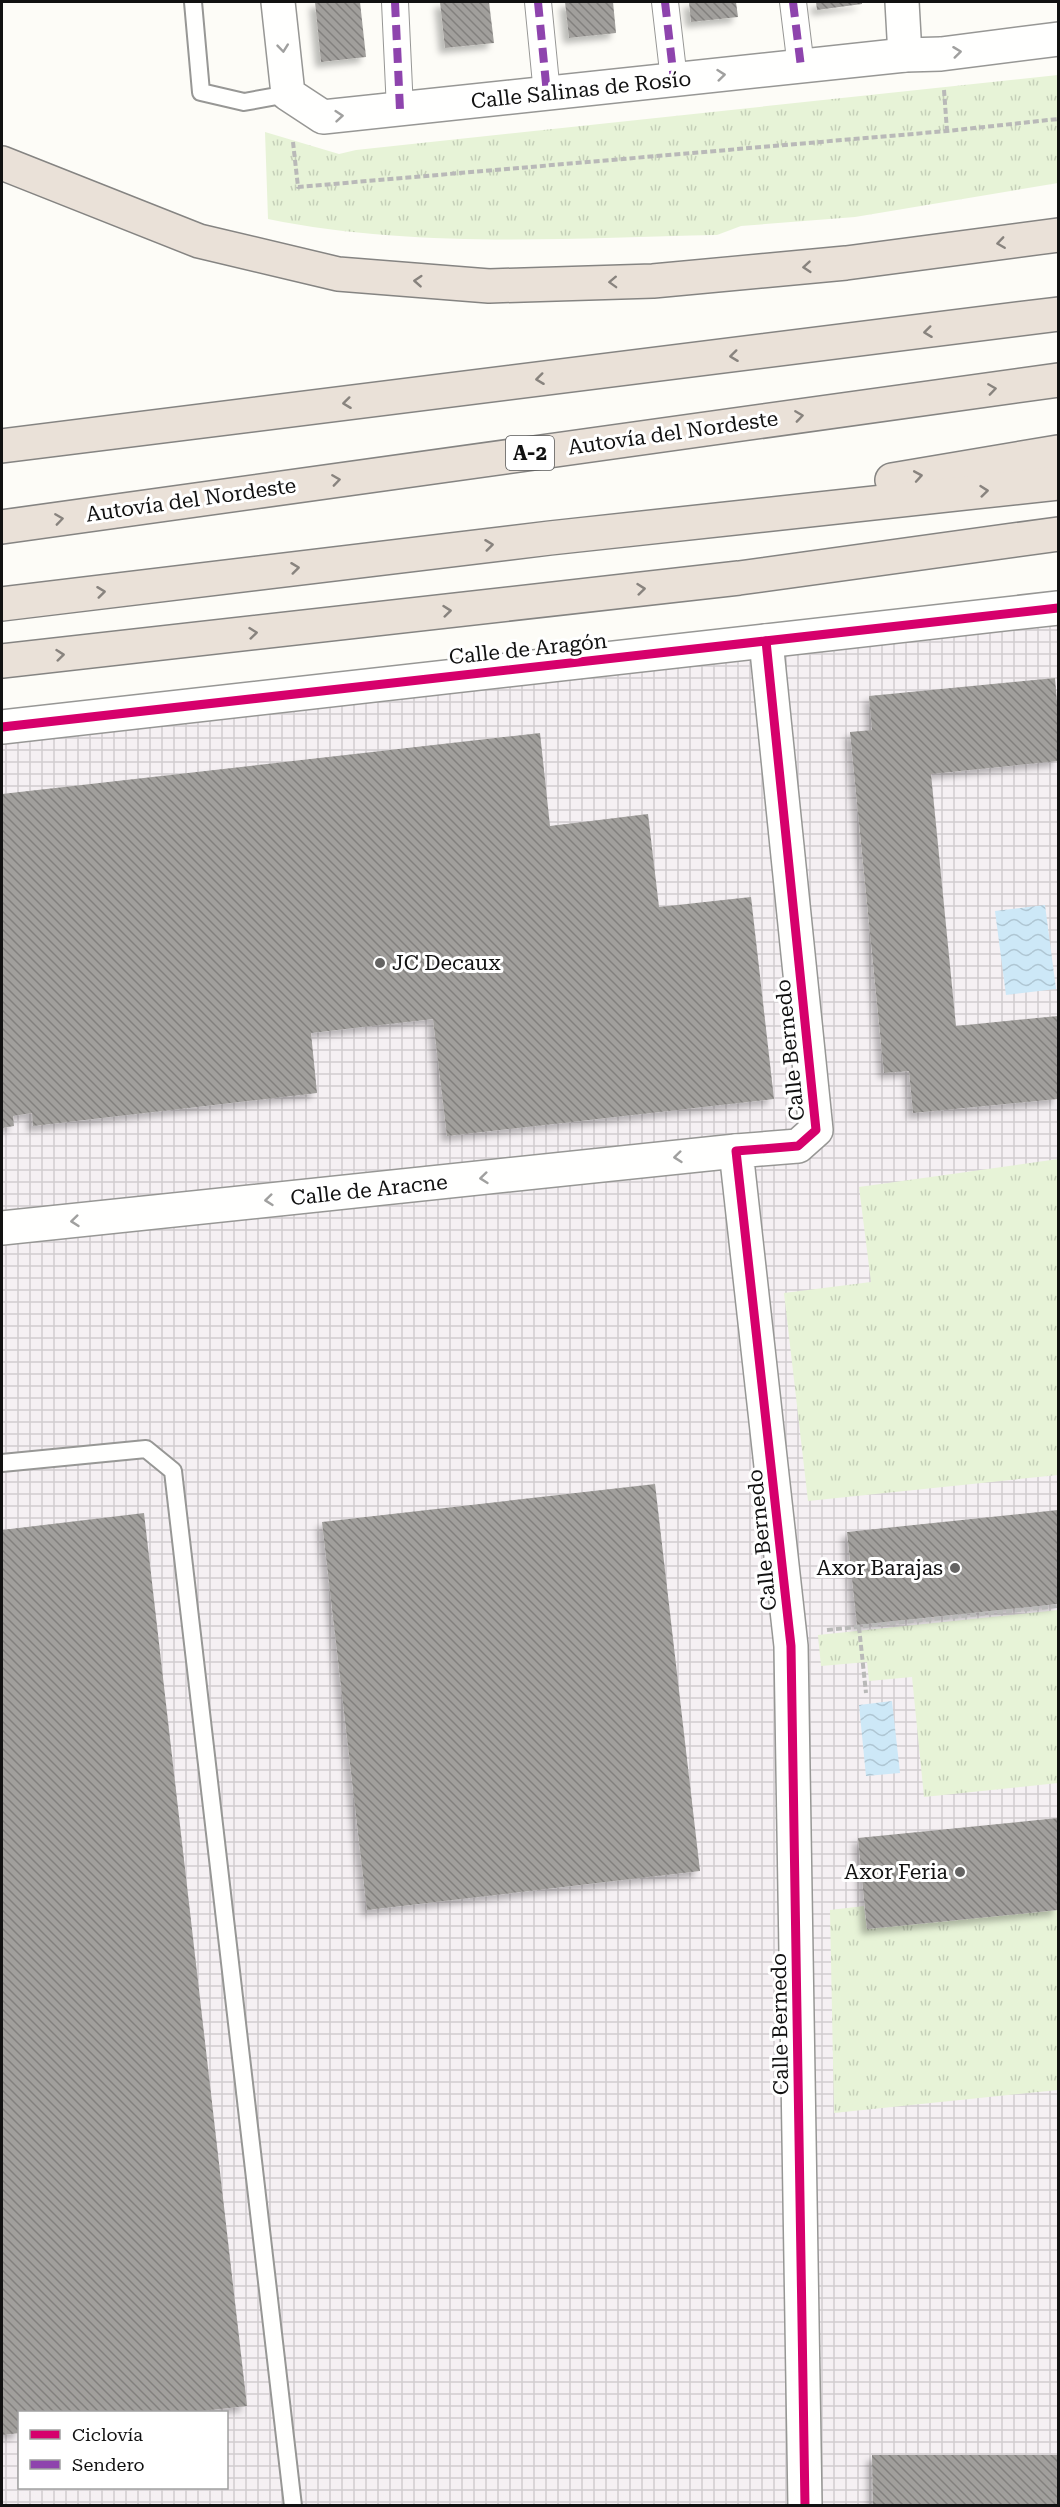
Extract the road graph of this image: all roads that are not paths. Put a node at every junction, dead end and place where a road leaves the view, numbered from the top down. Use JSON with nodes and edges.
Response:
{"nodes":[{"id":1,"x":193,"y":2,"type":"edge"},
{"id":2,"x":278,"y":2,"type":"edge"},
{"id":3,"x":395,"y":2,"type":"edge"},
{"id":4,"x":537,"y":2,"type":"edge"},
{"id":5,"x":665,"y":2,"type":"edge"},
{"id":6,"x":793,"y":2,"type":"edge"},
{"id":7,"x":902,"y":2,"type":"edge"},
{"id":8,"x":1059,"y":39,"type":"edge"},
{"id":9,"x":905,"y":56,"type":"junction"},
{"id":10,"x":801,"y":67,"type":"junction"},
{"id":11,"x":674,"y":80,"type":"junction"},
{"id":12,"x":288,"y":94,"type":"junction"},
{"id":13,"x":548,"y":94,"type":"junction"},
{"id":14,"x":400,"y":110,"type":"junction"},
{"id":15,"x":2,"y":163,"type":"edge"},
{"id":16,"x":1059,"y":235,"type":"edge"},
{"id":17,"x":1059,"y":302,"type":"edge"},
{"id":18,"x":1059,"y":314,"type":"edge"},
{"id":19,"x":986,"y":325,"type":"junction"},
{"id":20,"x":1059,"y":380,"type":"edge"},
{"id":21,"x":2,"y":446,"type":"edge"},
{"id":22,"x":1059,"y":452,"type":"edge"},
{"id":23,"x":1059,"y":483,"type":"edge"},
{"id":24,"x":2,"y":527,"type":"edge"},
{"id":25,"x":1059,"y":534,"type":"edge"},
{"id":26,"x":550,"y":538,"type":"junction"},
{"id":27,"x":2,"y":603,"type":"edge"},
{"id":28,"x":1059,"y":608,"type":"edge"},
{"id":29,"x":766,"y":640,"type":"junction"},
{"id":30,"x":2,"y":661,"type":"edge"},
{"id":31,"x":2,"y":727,"type":"edge"},
{"id":32,"x":736,"y":1151,"type":"junction"},
{"id":33,"x":2,"y":1228,"type":"edge"},
{"id":34,"x":2,"y":1463,"type":"edge"},
{"id":35,"x":293,"y":2505,"type":"edge"},
{"id":36,"x":805,"y":2505,"type":"edge"}],
"edges":[{"from":1,"to":12,"type":"lane"},
{"from":2,"to":12,"type":"street","one_way":true},
{"from":3,"to":14,"type":"street"},
{"from":4,"to":13,"type":"street"},
{"from":5,"to":11,"type":"street"},
{"from":6,"to":10,"type":"street"},
{"from":7,"to":9,"type":"street"},
{"from":9,"to":8,"type":"street","name":"Calle Salinas de Rosío","one_way":true},
{"from":9,"to":10,"type":"street","name":"Calle Salinas de Rosío"},
{"from":11,"to":10,"type":"street","name":"Calle Salinas de Rosío","one_way":true},
{"from":11,"to":13,"type":"street","name":"Calle Salinas de Rosío"},
{"from":12,"to":14,"type":"street","name":"Calle Salinas de Rosío","one_way":true},
{"from":13,"to":14,"type":"street","name":"Calle Salinas de Rosío"},
{"from":16,"to":15,"type":"highway","one_way":true},
{"from":17,"to":19,"type":"highway"},
{"from":18,"to":19,"type":"highway"},
{"from":19,"to":21,"type":"highway","one_way":true},
{"from":24,"to":20,"type":"highway","name":"Autovía del Nordeste","number":"A-2","one_way":true},
{"from":26,"to":22,"type":"highway","one_way":true},
{"from":26,"to":23,"type":"highway","one_way":true},
{"from":30,"to":25,"type":"highway","one_way":true},
{"from":27,"to":26,"type":"highway","one_way":true},
{"from":28,"to":29,"type":"street","name":"Calle de Aragón"},
{"from":29,"to":31,"type":"street","name":"Calle de Aragón"},
{"from":29,"to":32,"type":"street","name":"Calle Bernedo"},
{"from":32,"to":33,"type":"street","name":"Calle de Aracne","one_way":true},
{"from":32,"to":36,"type":"street","name":"Calle Bernedo"},
{"from":34,"to":35,"type":"lane"}]}
